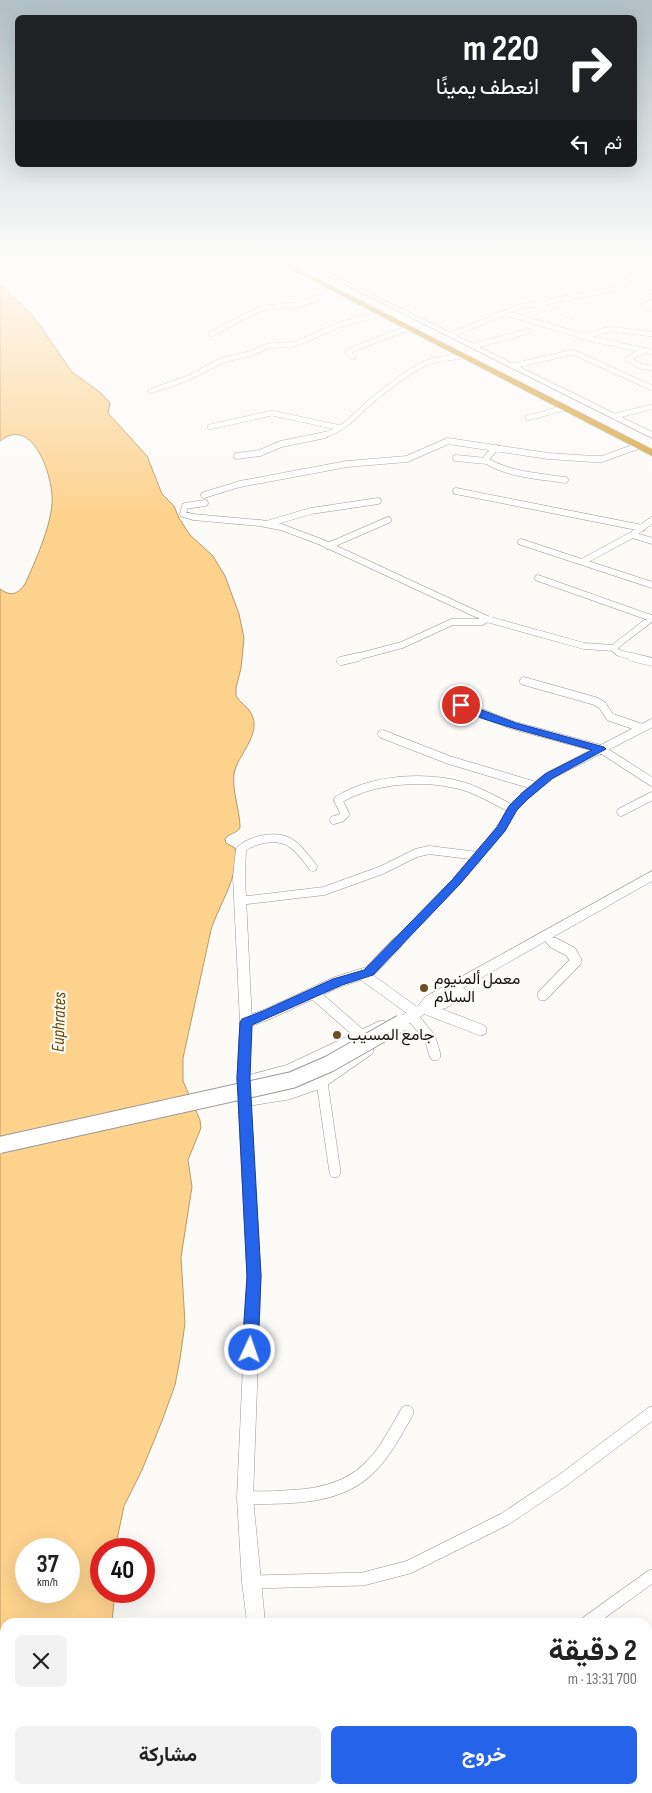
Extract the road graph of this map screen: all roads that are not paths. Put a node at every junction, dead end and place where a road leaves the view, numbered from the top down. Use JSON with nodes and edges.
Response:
{"nodes":[{"id":1,"x":264,"y":348,"type":"edge"},
{"id":2,"x":357,"y":348,"type":"edge"},
{"id":3,"x":447,"y":348,"type":"edge"},
{"id":4,"x":457,"y":348,"type":"edge"},
{"id":5,"x":476,"y":348,"type":"edge"},
{"id":6,"x":634,"y":348,"type":"edge"},
{"id":7,"x":645,"y":350,"type":"junction"},
{"id":8,"x":652,"y":352,"type":"edge"},
{"id":9,"x":463,"y":356,"type":"junction"},
{"id":10,"x":353,"y":357,"type":"dead end"},
{"id":11,"x":513,"y":366,"type":"junction"},
{"id":12,"x":652,"y":368,"type":"edge"},
{"id":13,"x":652,"y":388,"type":"edge"},
{"id":14,"x":151,"y":391,"type":"dead end"},
{"id":15,"x":652,"y":407,"type":"edge"},
{"id":16,"x":564,"y":408,"type":"junction"},
{"id":17,"x":615,"y":416,"type":"junction"},
{"id":18,"x":528,"y":418,"type":"dead end"},
{"id":19,"x":210,"y":428,"type":"dead end"},
{"id":20,"x":341,"y":428,"type":"junction"},
{"id":21,"x":652,"y":435,"type":"edge"},
{"id":22,"x":646,"y":446,"type":"edge"},
{"id":23,"x":496,"y":448,"type":"junction"},
{"id":24,"x":237,"y":456,"type":"dead end"},
{"id":25,"x":456,"y":458,"type":"dead end"},
{"id":26,"x":487,"y":461,"type":"junction"},
{"id":27,"x":565,"y":480,"type":"dead end"},
{"id":28,"x":456,"y":491,"type":"dead end"},
{"id":29,"x":204,"y":495,"type":"dead end"},
{"id":30,"x":378,"y":501,"type":"dead end"},
{"id":31,"x":205,"y":503,"type":"dead end"},
{"id":32,"x":388,"y":520,"type":"dead end"},
{"id":33,"x":652,"y":520,"type":"edge"},
{"id":34,"x":268,"y":524,"type":"junction"},
{"id":35,"x":642,"y":528,"type":"junction"},
{"id":36,"x":632,"y":536,"type":"junction"},
{"id":37,"x":652,"y":541,"type":"edge"},
{"id":38,"x":521,"y":542,"type":"dead end"},
{"id":39,"x":328,"y":546,"type":"junction"},
{"id":40,"x":582,"y":562,"type":"junction"},
{"id":41,"x":538,"y":578,"type":"dead end"},
{"id":42,"x":652,"y":585,"type":"edge"},
{"id":43,"x":652,"y":618,"type":"edge"},
{"id":44,"x":487,"y":619,"type":"junction"},
{"id":45,"x":613,"y":648,"type":"junction"},
{"id":46,"x":341,"y":662,"type":"dead end"},
{"id":47,"x":652,"y":662,"type":"edge"},
{"id":48,"x":524,"y":680,"type":"dead end"},
{"id":49,"x":461,"y":705,"type":"dead end"},
{"id":50,"x":652,"y":723,"type":"edge"},
{"id":51,"x":642,"y":728,"type":"junction"},
{"id":52,"x":382,"y":734,"type":"dead end"},
{"id":53,"x":601,"y":749,"type":"junction"},
{"id":54,"x":652,"y":782,"type":"edge"},
{"id":55,"x":536,"y":786,"type":"junction"},
{"id":56,"x":652,"y":796,"type":"edge"},
{"id":57,"x":512,"y":809,"type":"junction"},
{"id":58,"x":622,"y":812,"type":"dead end"},
{"id":59,"x":334,"y":820,"type":"dead end"},
{"id":60,"x":241,"y":849,"type":"joint"},
{"id":61,"x":478,"y":856,"type":"junction"},
{"id":62,"x":313,"y":867,"type":"dead end"},
{"id":63,"x":652,"y":875,"type":"edge"},
{"id":64,"x":652,"y":885,"type":"edge"},
{"id":65,"x":240,"y":902,"type":"junction"},
{"id":66,"x":550,"y":941,"type":"junction"},
{"id":67,"x":362,"y":974,"type":"junction"},
{"id":68,"x":314,"y":994,"type":"junction"},
{"id":69,"x":543,"y":994,"type":"dead end"},
{"id":70,"x":413,"y":1015,"type":"junction"},
{"id":71,"x":246,"y":1022,"type":"junction"},
{"id":72,"x":481,"y":1030,"type":"dead end"},
{"id":73,"x":361,"y":1035,"type":"junction"},
{"id":74,"x":435,"y":1055,"type":"dead end"},
{"id":75,"x":244,"y":1082,"type":"junction"},
{"id":76,"x":322,"y":1082,"type":"junction"},
{"id":77,"x":245,"y":1101,"type":"junction"},
{"id":78,"x":0,"y":1145,"type":"edge"},
{"id":79,"x":335,"y":1172,"type":"dead end"},
{"id":80,"x":406,"y":1412,"type":"dead end"},
{"id":81,"x":652,"y":1413,"type":"edge"},
{"id":82,"x":246,"y":1498,"type":"junction"},
{"id":83,"x":652,"y":1576,"type":"edge"},
{"id":84,"x":251,"y":1582,"type":"junction"},
{"id":85,"x":256,"y":1618,"type":"edge"},
{"id":86,"x":594,"y":1618,"type":"edge"}],
"edges":[{"from":1,"to":14,"type":"street"},
{"from":2,"to":10,"type":"street"},
{"from":3,"to":9,"type":"highway"},
{"from":4,"to":22,"type":"highway"},
{"from":5,"to":11,"type":"main road"},
{"from":6,"to":7,"type":"street"},
{"from":7,"to":8,"type":"street"},
{"from":7,"to":12,"type":"street"},
{"from":9,"to":16,"type":"highway"},
{"from":9,"to":20,"type":"street"},
{"from":11,"to":13,"type":"street"},
{"from":11,"to":17,"type":"main road"},
{"from":15,"to":17,"type":"street"},
{"from":16,"to":18,"type":"street"},
{"from":16,"to":22,"type":"highway"},
{"from":17,"to":21,"type":"main road"},
{"from":19,"to":20,"type":"street"},
{"from":20,"to":24,"type":"street"},
{"from":22,"to":23,"type":"street"},
{"from":23,"to":26,"type":"street"},
{"from":23,"to":29,"type":"street"},
{"from":25,"to":26,"type":"street"},
{"from":26,"to":27,"type":"street"},
{"from":28,"to":35,"type":"street"},
{"from":30,"to":34,"type":"street"},
{"from":31,"to":34,"type":"street"},
{"from":32,"to":39,"type":"street"},
{"from":33,"to":35,"type":"street"},
{"from":34,"to":39,"type":"street"},
{"from":35,"to":36,"type":"street"},
{"from":36,"to":37,"type":"street"},
{"from":36,"to":40,"type":"street"},
{"from":38,"to":40,"type":"street"},
{"from":39,"to":44,"type":"street"},
{"from":40,"to":42,"type":"street"},
{"from":41,"to":43,"type":"street"},
{"from":43,"to":45,"type":"street"},
{"from":44,"to":45,"type":"street"},
{"from":44,"to":46,"type":"street"},
{"from":45,"to":47,"type":"street"},
{"from":48,"to":51,"type":"street"},
{"from":49,"to":53,"type":"street"},
{"from":50,"to":51,"type":"street"},
{"from":51,"to":53,"type":"street"},
{"from":52,"to":55,"type":"street"},
{"from":53,"to":54,"type":"street"},
{"from":53,"to":55,"type":"street"},
{"from":55,"to":57,"type":"street"},
{"from":56,"to":58,"type":"street"},
{"from":57,"to":59,"type":"street"},
{"from":57,"to":61,"type":"street"},
{"from":60,"to":62,"type":"street"},
{"from":60,"to":65,"type":"street"},
{"from":61,"to":65,"type":"street"},
{"from":61,"to":67,"type":"street"},
{"from":63,"to":70,"type":"main road"},
{"from":64,"to":66,"type":"main road"},
{"from":65,"to":71,"type":"street"},
{"from":66,"to":69,"type":"street"},
{"from":66,"to":70,"type":"main road"},
{"from":67,"to":68,"type":"street"},
{"from":67,"to":70,"type":"street"},
{"from":68,"to":71,"type":"street"},
{"from":68,"to":73,"type":"street"},
{"from":70,"to":72,"type":"street"},
{"from":70,"to":73,"type":"street"},
{"from":70,"to":74,"type":"street"},
{"from":70,"to":76,"type":"street"},
{"from":70,"to":78,"type":"main road","bridge":true},
{"from":71,"to":75,"type":"street"},
{"from":73,"to":75,"type":"street"},
{"from":75,"to":77,"type":"street"},
{"from":76,"to":77,"type":"street"},
{"from":76,"to":79,"type":"street"},
{"from":77,"to":82,"type":"street"},
{"from":80,"to":82,"type":"street"},
{"from":81,"to":84,"type":"street"},
{"from":82,"to":84,"type":"street"},
{"from":83,"to":86,"type":"street"},
{"from":84,"to":85,"type":"street"}]}
